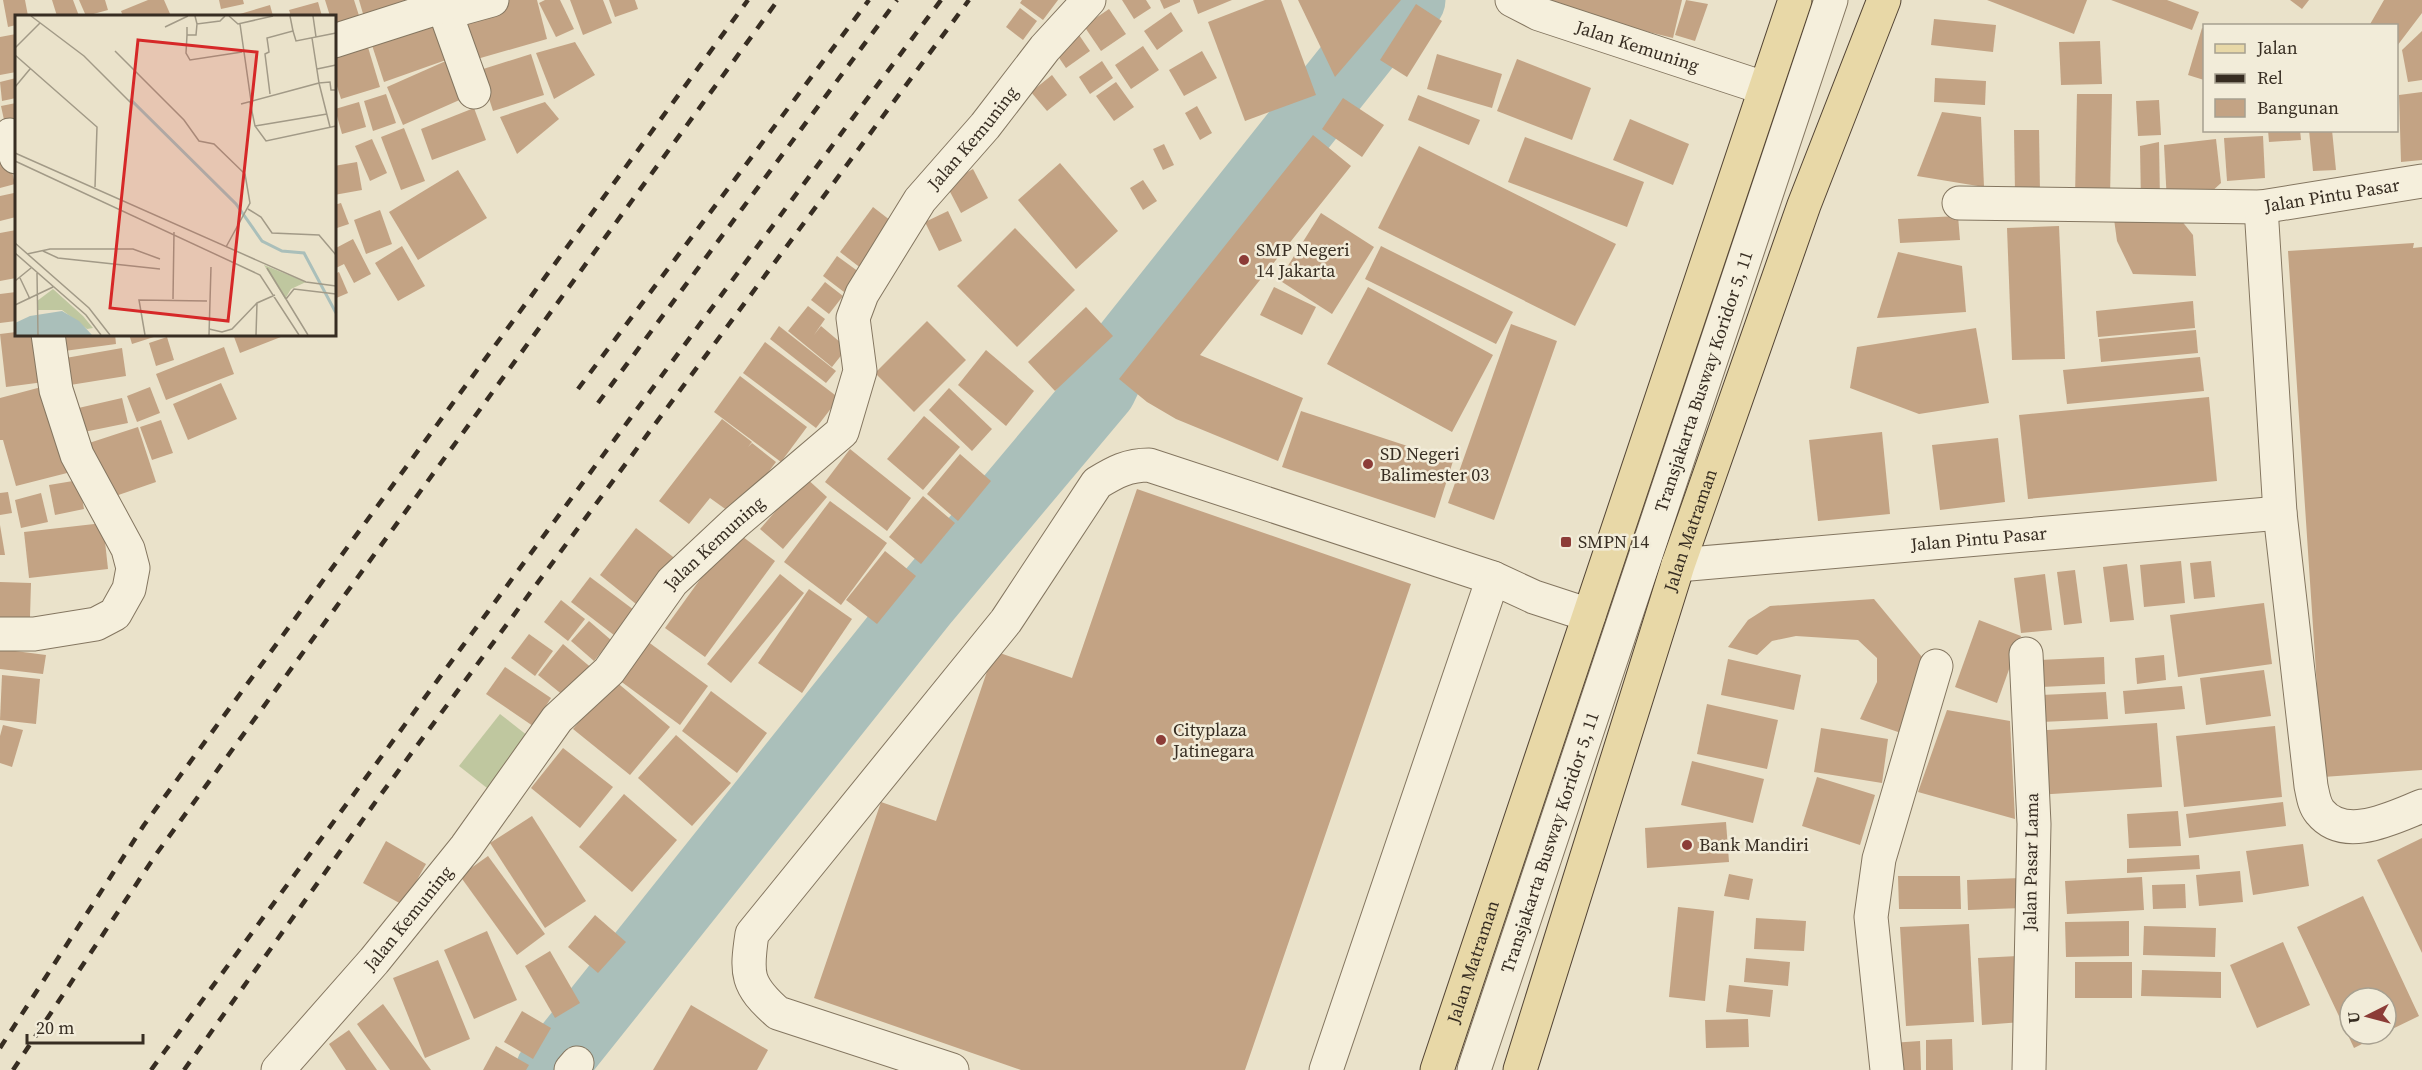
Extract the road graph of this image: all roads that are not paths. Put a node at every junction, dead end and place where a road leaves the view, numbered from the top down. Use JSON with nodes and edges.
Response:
{"nodes":[{"id":1,"x":492,"y":0,"type":"edge"},
{"id":2,"x":1089,"y":0,"type":"edge"},
{"id":3,"x":1512,"y":0,"type":"edge"},
{"id":4,"x":1795,"y":0,"type":"edge"},
{"id":5,"x":1832,"y":0,"type":"edge"},
{"id":6,"x":1884,"y":0,"type":"edge"},
{"id":7,"x":443,"y":6,"type":"edge"},
{"id":8,"x":336,"y":40,"type":"edge"},
{"id":9,"x":1764,"y":88,"type":"junction"},
{"id":10,"x":474,"y":92,"type":"dead end"},
{"id":11,"x":2422,"y":181,"type":"edge"},
{"id":12,"x":1959,"y":203,"type":"dead end"},
{"id":13,"x":2261,"y":207,"type":"junction"},
{"id":14,"x":48,"y":336,"type":"edge"},
{"id":15,"x":2280,"y":513,"type":"junction"},
{"id":16,"x":1678,"y":565,"type":"junction"},
{"id":17,"x":1493,"y":578,"type":"junction"},
{"id":18,"x":1589,"y":615,"type":"junction"},
{"id":19,"x":0,"y":634,"type":"edge"},
{"id":20,"x":2026,"y":654,"type":"dead end"},
{"id":21,"x":1936,"y":666,"type":"dead end"},
{"id":22,"x":2422,"y":806,"type":"edge"},
{"id":23,"x":278,"y":1070,"type":"edge"},
{"id":24,"x":952,"y":1070,"type":"edge"},
{"id":25,"x":1326,"y":1070,"type":"edge"},
{"id":26,"x":1437,"y":1070,"type":"edge"},
{"id":27,"x":1474,"y":1070,"type":"edge"},
{"id":28,"x":1520,"y":1070,"type":"edge"},
{"id":29,"x":1887,"y":1070,"type":"edge"},
{"id":30,"x":2029,"y":1070,"type":"edge"}],
"edges":[{"from":1,"to":7,"type":"street"},
{"from":2,"to":23,"type":"street","name":"Jalan Kemuning"},
{"from":3,"to":9,"type":"street","name":"Jalan Kemuning"},
{"from":4,"to":9,"type":"main road","name":"Jalan Matraman"},
{"from":5,"to":27,"type":"street","name":"Transjakarta Busway Koridor 5, 11"},
{"from":6,"to":16,"type":"main road","name":"Jalan Matraman"},
{"from":7,"to":8,"type":"street"},
{"from":7,"to":10,"type":"street"},
{"from":9,"to":18,"type":"main road","name":"Jalan Matraman"},
{"from":11,"to":13,"type":"street","name":"Jalan Pintu Pasar"},
{"from":12,"to":13,"type":"street"},
{"from":13,"to":15,"type":"street","name":"Jalan Pintu Pasar"},
{"from":14,"to":19,"type":"street"},
{"from":15,"to":16,"type":"street","name":"Jalan Pintu Pasar"},
{"from":15,"to":22,"type":"street","name":"Jalan Pintu Pasar"},
{"from":16,"to":28,"type":"main road","name":"Jalan Matraman"},
{"from":17,"to":18,"type":"street"},
{"from":17,"to":24,"type":"street"},
{"from":17,"to":25,"type":"street"},
{"from":18,"to":26,"type":"main road","name":"Jalan Matraman"},
{"from":20,"to":30,"type":"street","name":"Jalan Pasar Lama"},
{"from":21,"to":29,"type":"street"}]}
